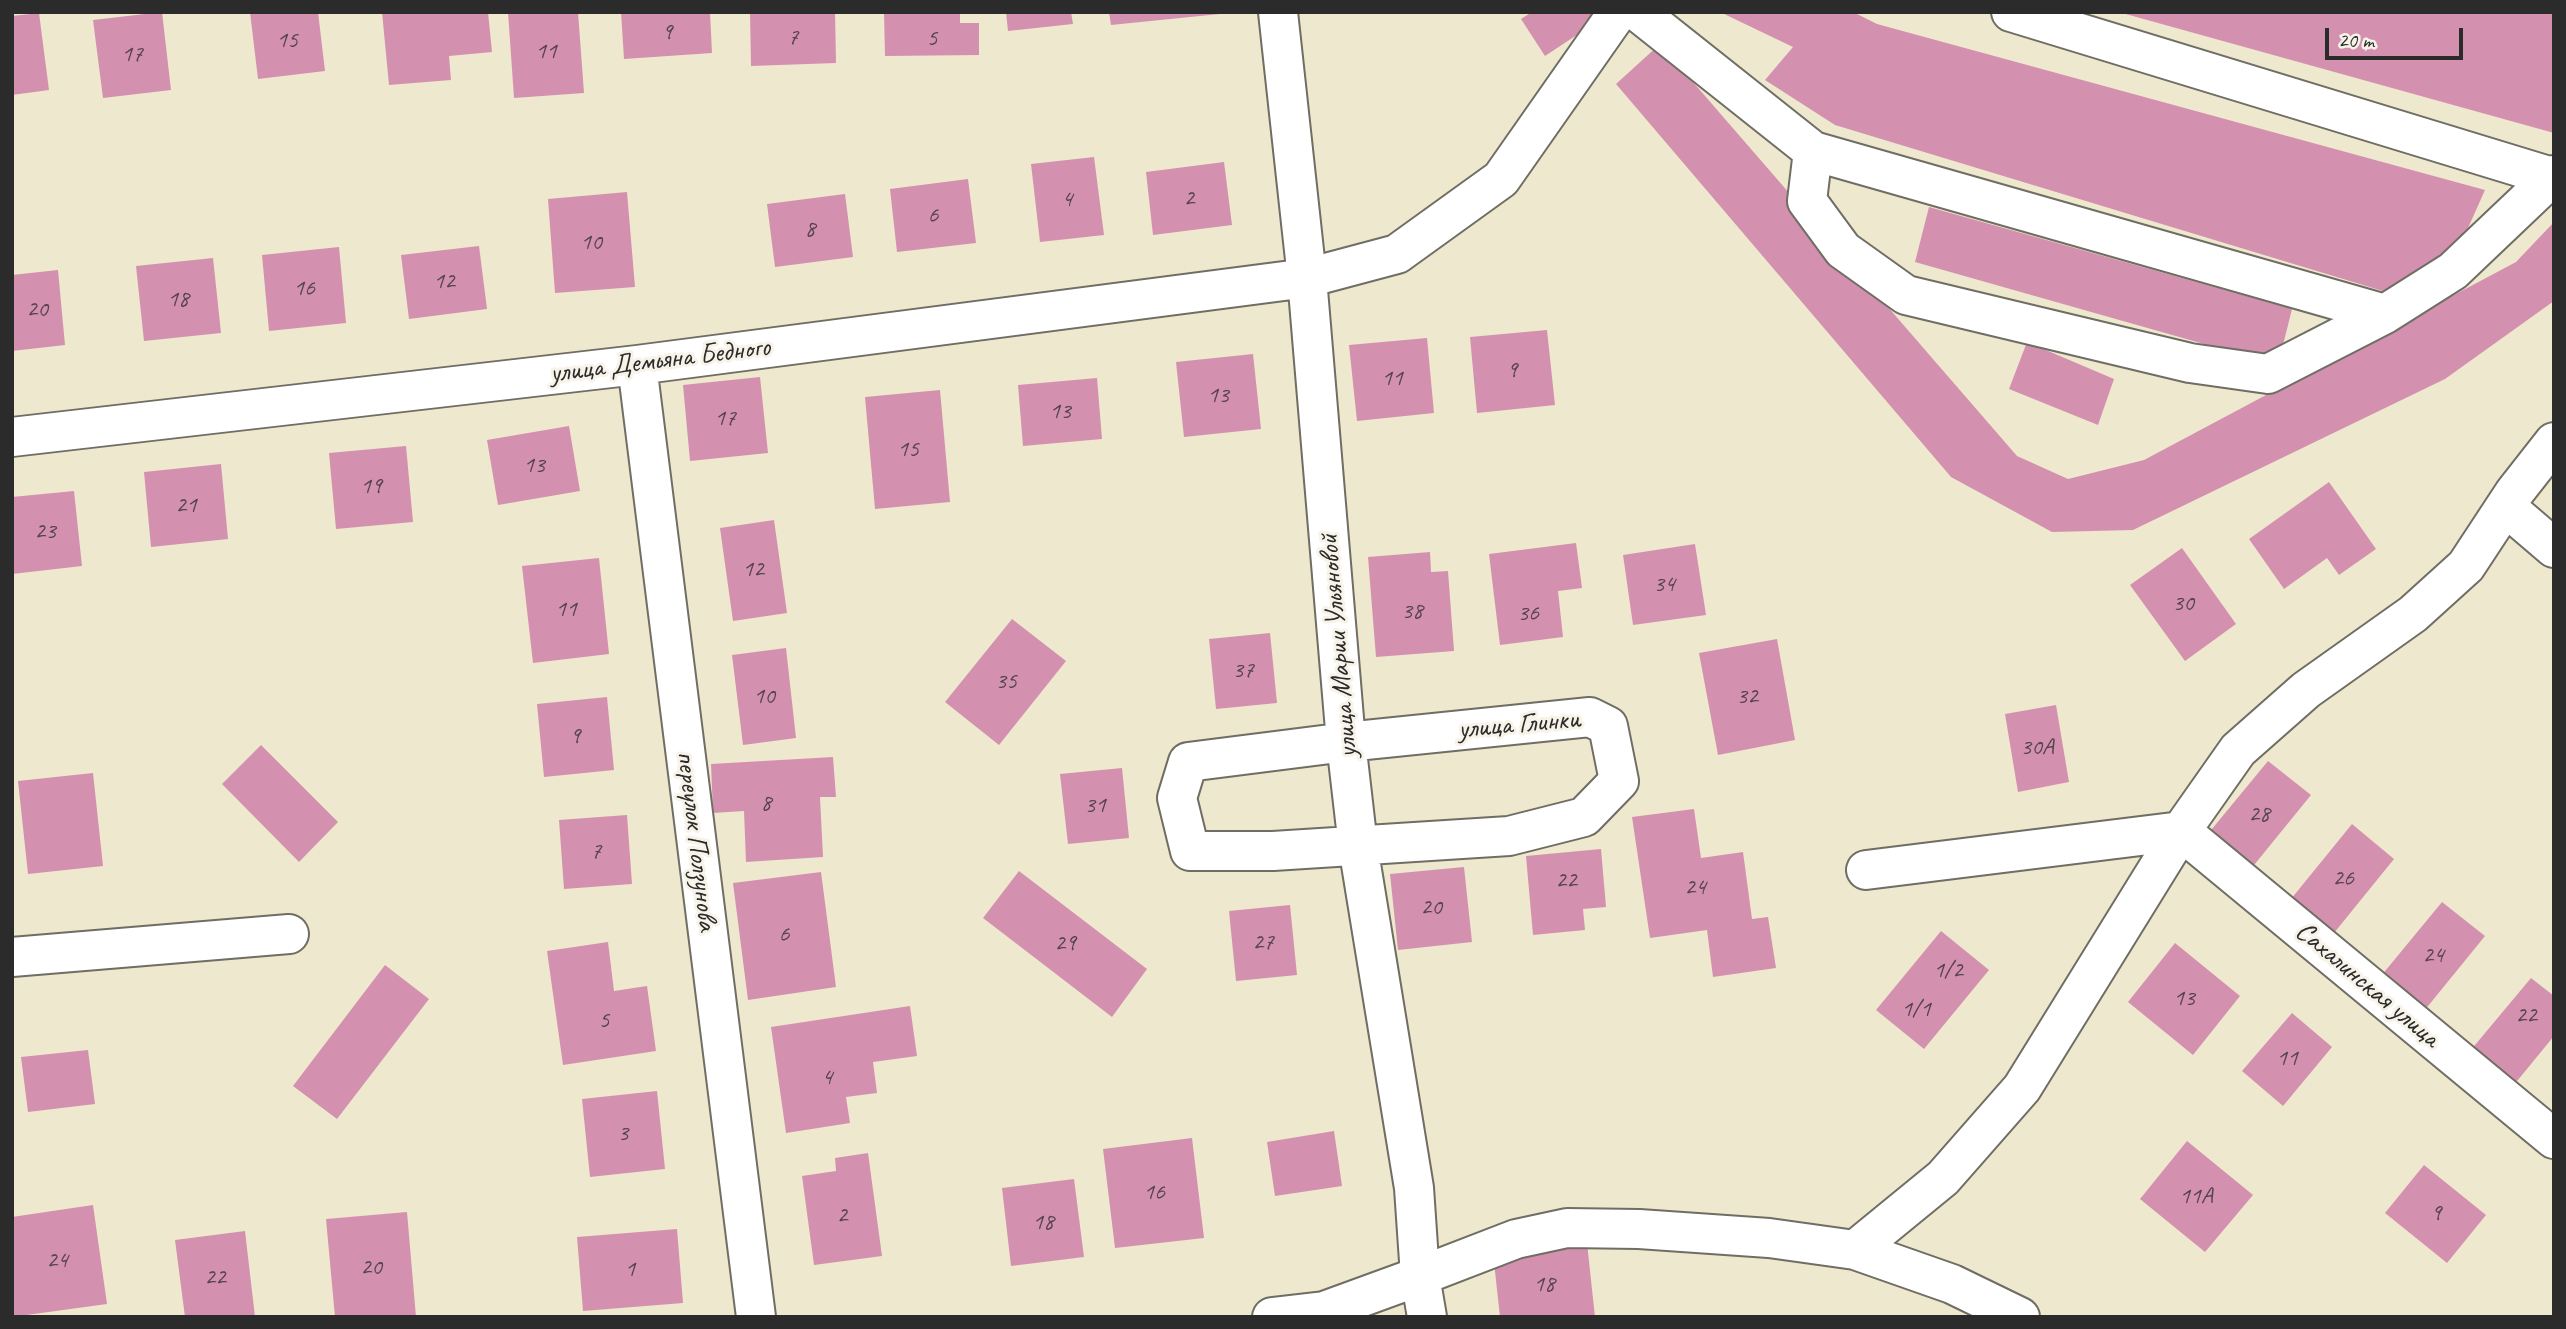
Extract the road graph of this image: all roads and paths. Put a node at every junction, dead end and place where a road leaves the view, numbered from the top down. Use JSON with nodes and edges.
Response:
{"nodes":[{"id":1,"x":1278,"y":12,"type":"edge"},
{"id":2,"x":1618,"y":12,"type":"edge"},
{"id":3,"x":1639,"y":12,"type":"edge"},
{"id":4,"x":2011,"y":12,"type":"edge"},
{"id":5,"x":1813,"y":151,"type":"junction"},
{"id":6,"x":2553,"y":176,"type":"edge"},
{"id":7,"x":1307,"y":278,"type":"junction"},
{"id":8,"x":2385,"y":314,"type":"junction"},
{"id":9,"x":636,"y":365,"type":"junction"},
{"id":10,"x":12,"y":437,"type":"edge"},
{"id":11,"x":2554,"y":442,"type":"edge"},
{"id":12,"x":2506,"y":507,"type":"junction"},
{"id":13,"x":2554,"y":548,"type":"edge"},
{"id":14,"x":1346,"y":741,"type":"junction"},
{"id":15,"x":2181,"y":831,"type":"junction"},
{"id":16,"x":1358,"y":846,"type":"junction"},
{"id":17,"x":1866,"y":870,"type":"dead end"},
{"id":18,"x":289,"y":934,"type":"dead end"},
{"id":19,"x":12,"y":957,"type":"edge"},
{"id":20,"x":2554,"y":1139,"type":"edge"},
{"id":21,"x":1855,"y":1250,"type":"junction"},
{"id":22,"x":1420,"y":1276,"type":"junction"},
{"id":23,"x":755,"y":1317,"type":"edge"},
{"id":24,"x":1272,"y":1317,"type":"edge"},
{"id":25,"x":1427,"y":1317,"type":"edge"},
{"id":26,"x":2020,"y":1317,"type":"edge"}],
"edges":[{"from":1,"to":7,"type":"street","name":"улица Марии Ульяновой"},
{"from":2,"to":7,"type":"street","name":"улица Демьяна Бедного"},
{"from":3,"to":5,"type":"street"},
{"from":4,"to":6,"type":"street"},
{"from":5,"to":8,"type":"street"},
{"from":5,"to":8,"type":"street"},
{"from":6,"to":8,"type":"street"},
{"from":7,"to":9,"type":"street","name":"улица Демьяна Бедного"},
{"from":7,"to":14,"type":"street","name":"улица Марии Ульяновой"},
{"from":9,"to":10,"type":"street","name":"улица Демьяна Бедного"},
{"from":9,"to":23,"type":"street","name":"переулок Ползунова"},
{"from":11,"to":12,"type":"street"},
{"from":12,"to":13,"type":"street"},
{"from":12,"to":15,"type":"street"},
{"from":14,"to":16,"type":"street","name":"улица Марии Ульяновой"},
{"from":14,"to":16,"type":"street"},
{"from":14,"to":16,"type":"street","name":"улица Глинки"},
{"from":15,"to":17,"type":"street"},
{"from":15,"to":20,"type":"street","name":"Сахалинская улица"},
{"from":15,"to":21,"type":"street"},
{"from":16,"to":22,"type":"street","name":"улица Марии Ульяновой"},
{"from":18,"to":19,"type":"street"},
{"from":21,"to":22,"type":"street"},
{"from":21,"to":26,"type":"street"},
{"from":22,"to":24,"type":"street"},
{"from":22,"to":25,"type":"street","name":"улица Марии Ульяновой"}]}
